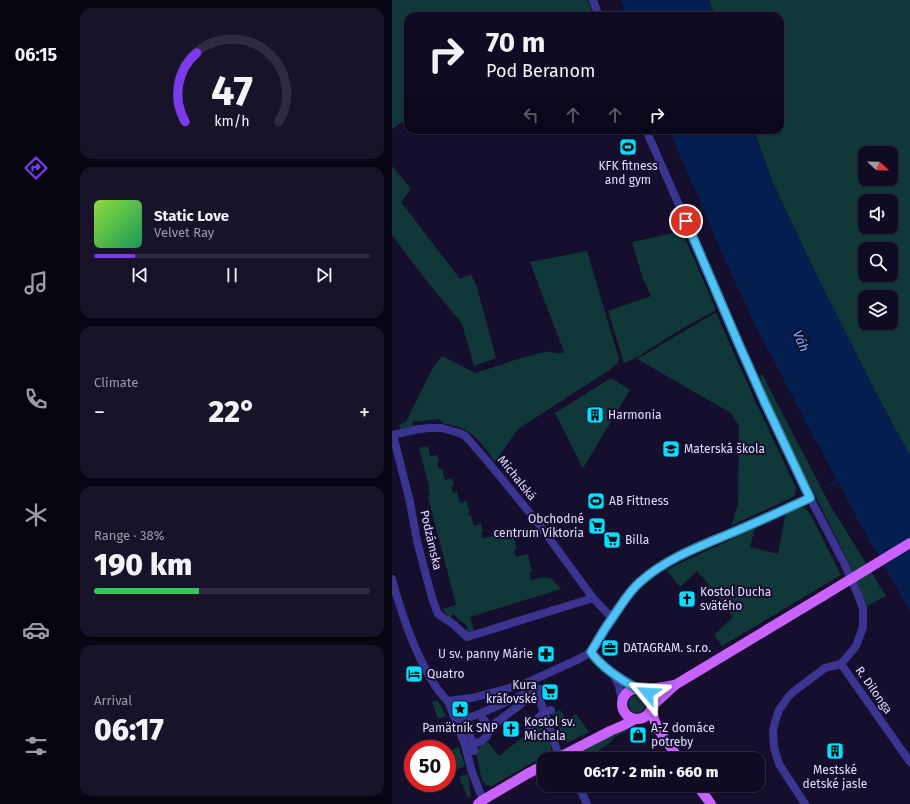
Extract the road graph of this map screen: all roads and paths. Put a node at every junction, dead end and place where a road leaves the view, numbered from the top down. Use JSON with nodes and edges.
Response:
{"nodes":[{"id":1,"x":593,"y":0,"type":"edge"},
{"id":2,"x":598,"y":12,"type":"edge"},
{"id":3,"x":648,"y":134,"type":"edge"},
{"id":4,"x":392,"y":435,"type":"edge"},
{"id":5,"x":810,"y":498,"type":"junction"},
{"id":6,"x":910,"y":543,"type":"edge"},
{"id":7,"x":392,"y":579,"type":"edge"},
{"id":8,"x":593,"y":598,"type":"junction"},
{"id":9,"x":401,"y":610,"type":"junction"},
{"id":10,"x":392,"y":613,"type":"edge"},
{"id":11,"x":612,"y":618,"type":"junction"},
{"id":12,"x":591,"y":652,"type":"junction"},
{"id":13,"x":841,"y":664,"type":"junction"},
{"id":14,"x":613,"y":673,"type":"junction"},
{"id":15,"x":675,"y":685,"type":"junction"},
{"id":16,"x":538,"y":688,"type":"junction"},
{"id":17,"x":641,"y":690,"type":"junction"},
{"id":18,"x":514,"y":698,"type":"junction"},
{"id":19,"x":448,"y":701,"type":"junction"},
{"id":20,"x":521,"y":704,"type":"junction"},
{"id":21,"x":622,"y":705,"type":"junction"},
{"id":22,"x":652,"y":709,"type":"junction"},
{"id":23,"x":547,"y":711,"type":"junction"},
{"id":24,"x":479,"y":714,"type":"junction"},
{"id":25,"x":638,"y":719,"type":"junction"},
{"id":26,"x":490,"y":727,"type":"junction"},
{"id":27,"x":658,"y":729,"type":"junction"},
{"id":28,"x":610,"y":731,"type":"junction"},
{"id":29,"x":528,"y":733,"type":"dead end"},
{"id":30,"x":560,"y":752,"type":"edge"},
{"id":31,"x":569,"y":752,"type":"edge"},
{"id":32,"x":674,"y":752,"type":"edge"},
{"id":33,"x":910,"y":762,"type":"edge"},
{"id":34,"x":537,"y":769,"type":"edge"},
{"id":35,"x":581,"y":792,"type":"edge"},
{"id":36,"x":702,"y":792,"type":"edge"},
{"id":37,"x":481,"y":802,"type":"edge"},
{"id":38,"x":587,"y":804,"type":"edge"},
{"id":39,"x":711,"y":804,"type":"edge"},
{"id":40,"x":806,"y":804,"type":"edge"}],
"edges":[{"from":1,"to":2,"type":"street"},
{"from":3,"to":5,"type":"street","name":"R. Dilonga"},
{"from":4,"to":8,"type":"street","name":"Michalská"},
{"from":4,"to":8,"type":"street","name":"Podzámska"},
{"from":5,"to":11,"type":"street"},
{"from":5,"to":13,"type":"street","name":"R. Dilonga"},
{"from":6,"to":15,"type":"main road","bridge":true},
{"from":7,"to":9,"type":"street"},
{"from":8,"to":11,"type":"street","name":"Michalská"},
{"from":9,"to":10,"type":"street"},
{"from":9,"to":19,"type":"street"},
{"from":11,"to":12,"type":"street"},
{"from":12,"to":14,"type":"street"},
{"from":12,"to":19,"type":"street"},
{"from":13,"to":33,"type":"street","name":"R. Dilonga"},
{"from":13,"to":40,"type":"street"},
{"from":14,"to":17,"type":"street"},
{"from":14,"to":21,"type":"street"},
{"from":15,"to":17,"type":"main road"},
{"from":15,"to":22,"type":"main road"},
{"from":16,"to":18,"type":"street"},
{"from":16,"to":20,"type":"street"},
{"from":16,"to":23,"type":"street"},
{"from":17,"to":21,"type":"main road"},
{"from":17,"to":22,"type":"main road"},
{"from":18,"to":20,"type":"street"},
{"from":18,"to":24,"type":"street"},
{"from":19,"to":37,"type":"street"},
{"from":20,"to":26,"type":"street"},
{"from":21,"to":25,"type":"main road"},
{"from":21,"to":28,"type":"main road"},
{"from":22,"to":25,"type":"main road"},
{"from":22,"to":27,"type":"main road"},
{"from":23,"to":29,"type":"street"},
{"from":23,"to":30,"type":"street"},
{"from":24,"to":26,"type":"street"},
{"from":24,"to":26,"type":"street"},
{"from":25,"to":27,"type":"main road"},
{"from":25,"to":28,"type":"main road"},
{"from":27,"to":32,"type":"main road"},
{"from":28,"to":31,"type":"main road"},
{"from":34,"to":37,"type":"main road"},
{"from":35,"to":38,"type":"street"},
{"from":36,"to":39,"type":"main road"}]}
